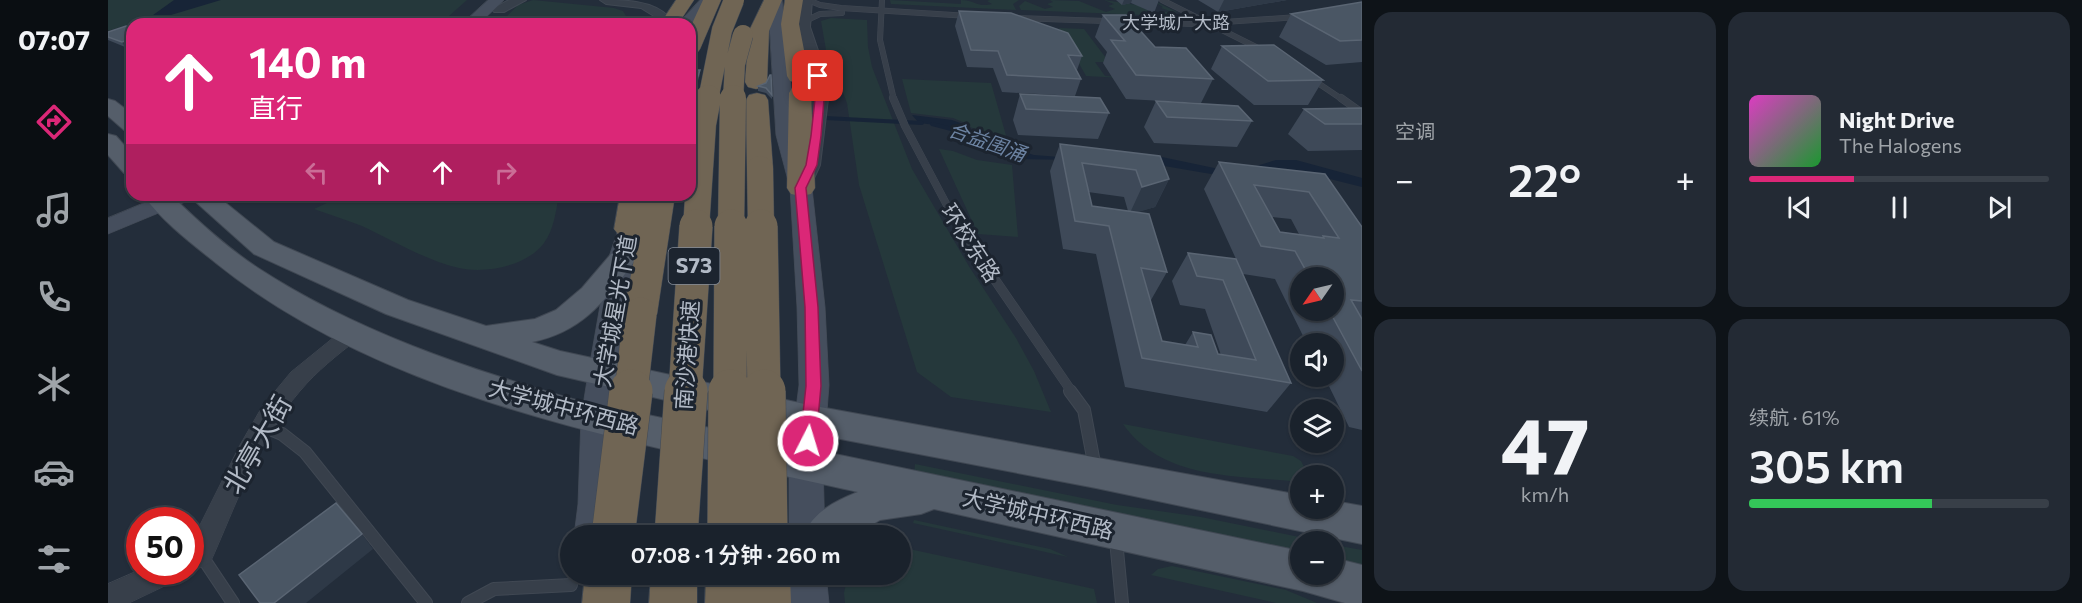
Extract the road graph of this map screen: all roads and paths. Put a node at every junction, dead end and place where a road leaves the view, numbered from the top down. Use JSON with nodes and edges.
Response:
{"nodes":[{"id":1,"x":520,"y":0,"type":"edge"},
{"id":2,"x":606,"y":0,"type":"edge"},
{"id":3,"x":676,"y":0,"type":"edge"},
{"id":4,"x":686,"y":0,"type":"edge"},
{"id":5,"x":710,"y":0,"type":"edge"},
{"id":6,"x":734,"y":0,"type":"edge"},
{"id":7,"x":756,"y":0,"type":"edge"},
{"id":8,"x":774,"y":0,"type":"edge"},
{"id":9,"x":794,"y":0,"type":"edge"},
{"id":10,"x":807,"y":0,"type":"edge"},
{"id":11,"x":882,"y":0,"type":"edge"},
{"id":12,"x":1162,"y":0,"type":"edge"},
{"id":13,"x":501,"y":3,"type":"edge"},
{"id":14,"x":880,"y":12,"type":"junction"},
{"id":15,"x":971,"y":16,"type":"edge"},
{"id":16,"x":1307,"y":16,"type":"edge"},
{"id":17,"x":1005,"y":17,"type":"edge"},
{"id":18,"x":480,"y":18,"type":"edge"},
{"id":19,"x":487,"y":18,"type":"edge"},
{"id":20,"x":661,"y":18,"type":"edge"},
{"id":21,"x":665,"y":18,"type":"edge"},
{"id":22,"x":666,"y":18,"type":"edge"},
{"id":23,"x":692,"y":18,"type":"edge"},
{"id":24,"x":802,"y":22,"type":"junction"},
{"id":25,"x":1214,"y":24,"type":"junction"},
{"id":26,"x":696,"y":34,"type":"edge"},
{"id":27,"x":1270,"y":54,"type":"edge"},
{"id":28,"x":1306,"y":76,"type":"edge"},
{"id":29,"x":108,"y":105,"type":"edge"},
{"id":30,"x":1362,"y":113,"type":"edge"},
{"id":31,"x":126,"y":120,"type":"edge"},
{"id":32,"x":108,"y":141,"type":"edge"},
{"id":33,"x":126,"y":161,"type":"edge"},
{"id":34,"x":801,"y":188,"type":"junction"},
{"id":35,"x":153,"y":201,"type":"edge"},
{"id":36,"x":157,"y":201,"type":"edge"},
{"id":37,"x":168,"y":201,"type":"edge"},
{"id":38,"x":208,"y":201,"type":"edge"},
{"id":39,"x":628,"y":201,"type":"edge"},
{"id":40,"x":633,"y":201,"type":"edge"},
{"id":41,"x":638,"y":201,"type":"edge"},
{"id":42,"x":660,"y":201,"type":"edge"},
{"id":43,"x":108,"y":217,"type":"edge"},
{"id":44,"x":108,"y":227,"type":"edge"},
{"id":45,"x":629,"y":229,"type":"junction"},
{"id":46,"x":621,"y":260,"type":"junction"},
{"id":47,"x":351,"y":334,"type":"junction"},
{"id":48,"x":480,"y":337,"type":"junction"},
{"id":49,"x":603,"y":374,"type":"junction"},
{"id":50,"x":597,"y":418,"type":"junction"},
{"id":51,"x":809,"y":419,"type":"junction"},
{"id":52,"x":263,"y":426,"type":"junction"},
{"id":53,"x":806,"y":464,"type":"junction"},
{"id":54,"x":1096,"y":472,"type":"junction"},
{"id":55,"x":954,"y":496,"type":"junction"},
{"id":56,"x":593,"y":525,"type":"edge"},
{"id":57,"x":614,"y":525,"type":"edge"},
{"id":58,"x":677,"y":525,"type":"edge"},
{"id":59,"x":729,"y":525,"type":"edge"},
{"id":60,"x":766,"y":525,"type":"edge"},
{"id":61,"x":807,"y":525,"type":"edge"},
{"id":62,"x":836,"y":525,"type":"edge"},
{"id":63,"x":1362,"y":525,"type":"edge"},
{"id":64,"x":1115,"y":531,"type":"junction"},
{"id":65,"x":204,"y":539,"type":"edge"},
{"id":66,"x":204,"y":567,"type":"edge"},
{"id":67,"x":1290,"y":570,"type":"edge"},
{"id":68,"x":1344,"y":582,"type":"edge"},
{"id":69,"x":136,"y":585,"type":"edge"},
{"id":70,"x":674,"y":585,"type":"edge"},
{"id":71,"x":729,"y":585,"type":"edge"},
{"id":72,"x":767,"y":585,"type":"edge"},
{"id":73,"x":808,"y":585,"type":"edge"},
{"id":74,"x":1362,"y":586,"type":"edge"},
{"id":75,"x":591,"y":588,"type":"edge"},
{"id":76,"x":108,"y":598,"type":"edge"},
{"id":77,"x":233,"y":603,"type":"edge"},
{"id":78,"x":426,"y":603,"type":"edge"},
{"id":79,"x":468,"y":603,"type":"edge"},
{"id":80,"x":673,"y":603,"type":"edge"},
{"id":81,"x":729,"y":603,"type":"edge"},
{"id":82,"x":767,"y":603,"type":"edge"},
{"id":83,"x":809,"y":603,"type":"edge"},
{"id":84,"x":1122,"y":603,"type":"edge"}],
"edges":[{"from":1,"to":13,"type":"street"},
{"from":2,"to":20,"type":"street"},
{"from":3,"to":21,"type":"street"},
{"from":4,"to":22,"type":"highway"},
{"from":5,"to":23,"type":"main road"},
{"from":5,"to":26,"type":"highway"},
{"from":6,"to":58,"type":"highway","name":"南沙港快速","number":"S73","bridge":true},
{"from":7,"to":59,"type":"highway","name":"南沙港快速","number":"S73","bridge":true},
{"from":8,"to":34,"type":"main road"},
{"from":8,"to":60,"type":"highway","bridge":true},
{"from":9,"to":34,"type":"highway"},
{"from":10,"to":14,"type":"lane"},
{"from":10,"to":24,"type":"street"},
{"from":11,"to":14,"type":"lane","name":"环校东路"},
{"from":12,"to":25,"type":"lane"},
{"from":13,"to":18,"type":"main road"},
{"from":13,"to":19,"type":"main road"},
{"from":14,"to":15,"type":"lane"},
{"from":14,"to":24,"type":"lane"},
{"from":14,"to":54,"type":"lane","name":"环校东路"},
{"from":16,"to":25,"type":"lane","name":"大学城广大路"},
{"from":17,"to":25,"type":"lane","name":"大学城广大路"},
{"from":24,"to":34,"type":"street"},
{"from":25,"to":27,"type":"lane"},
{"from":28,"to":30,"type":"lane"},
{"from":29,"to":31,"type":"main road"},
{"from":32,"to":33,"type":"main road"},
{"from":34,"to":51,"type":"main road"},
{"from":35,"to":43,"type":"main road"},
{"from":36,"to":44,"type":"main road"},
{"from":37,"to":47,"type":"main road","name":"大学城中环西路"},
{"from":38,"to":48,"type":"main road","name":"大学城中环西路"},
{"from":39,"to":45,"type":"street"},
{"from":40,"to":45,"type":"highway"},
{"from":41,"to":45,"type":"main road","name":"大学城星光下道"},
{"from":42,"to":57,"type":"highway","bridge":true},
{"from":45,"to":46,"type":"main road","name":"大学城星光下道"},
{"from":46,"to":48,"type":"main road"},
{"from":46,"to":49,"type":"main road","name":"大学城星光下道"},
{"from":47,"to":50,"type":"main road","name":"大学城中环西路"},
{"from":47,"to":52,"type":"street","name":"北亭大街"},
{"from":48,"to":49,"type":"main road","name":"大学城中环西路"},
{"from":49,"to":50,"type":"main road","name":"大学城星光下道"},
{"from":49,"to":51,"type":"main road","name":"大学城中环西路"},
{"from":50,"to":53,"type":"main road","name":"大学城中环西路"},
{"from":50,"to":56,"type":"main road","name":"大学城星光下道"},
{"from":51,"to":53,"type":"main road"},
{"from":51,"to":54,"type":"main road","name":"大学城中环西路"},
{"from":52,"to":65,"type":"street","name":"北亭大街"},
{"from":52,"to":78,"type":"lane"},
{"from":53,"to":55,"type":"main road","name":"大学城中环西路"},
{"from":53,"to":61,"type":"main road"},
{"from":54,"to":63,"type":"main road","name":"大学城中环西路"},
{"from":55,"to":62,"type":"main road"},
{"from":55,"to":64,"type":"main road","name":"大学城中环西路"},
{"from":64,"to":67,"type":"main road","name":"大学城中环西路"},
{"from":64,"to":84,"type":"lane"},
{"from":66,"to":77,"type":"lane","name":"北亭大街"},
{"from":68,"to":74,"type":"main road"},
{"from":69,"to":76,"type":"street"},
{"from":70,"to":80,"type":"highway"},
{"from":71,"to":81,"type":"highway"},
{"from":72,"to":82,"type":"highway"},
{"from":73,"to":83,"type":"main road"},
{"from":75,"to":79,"type":"lane"}]}
